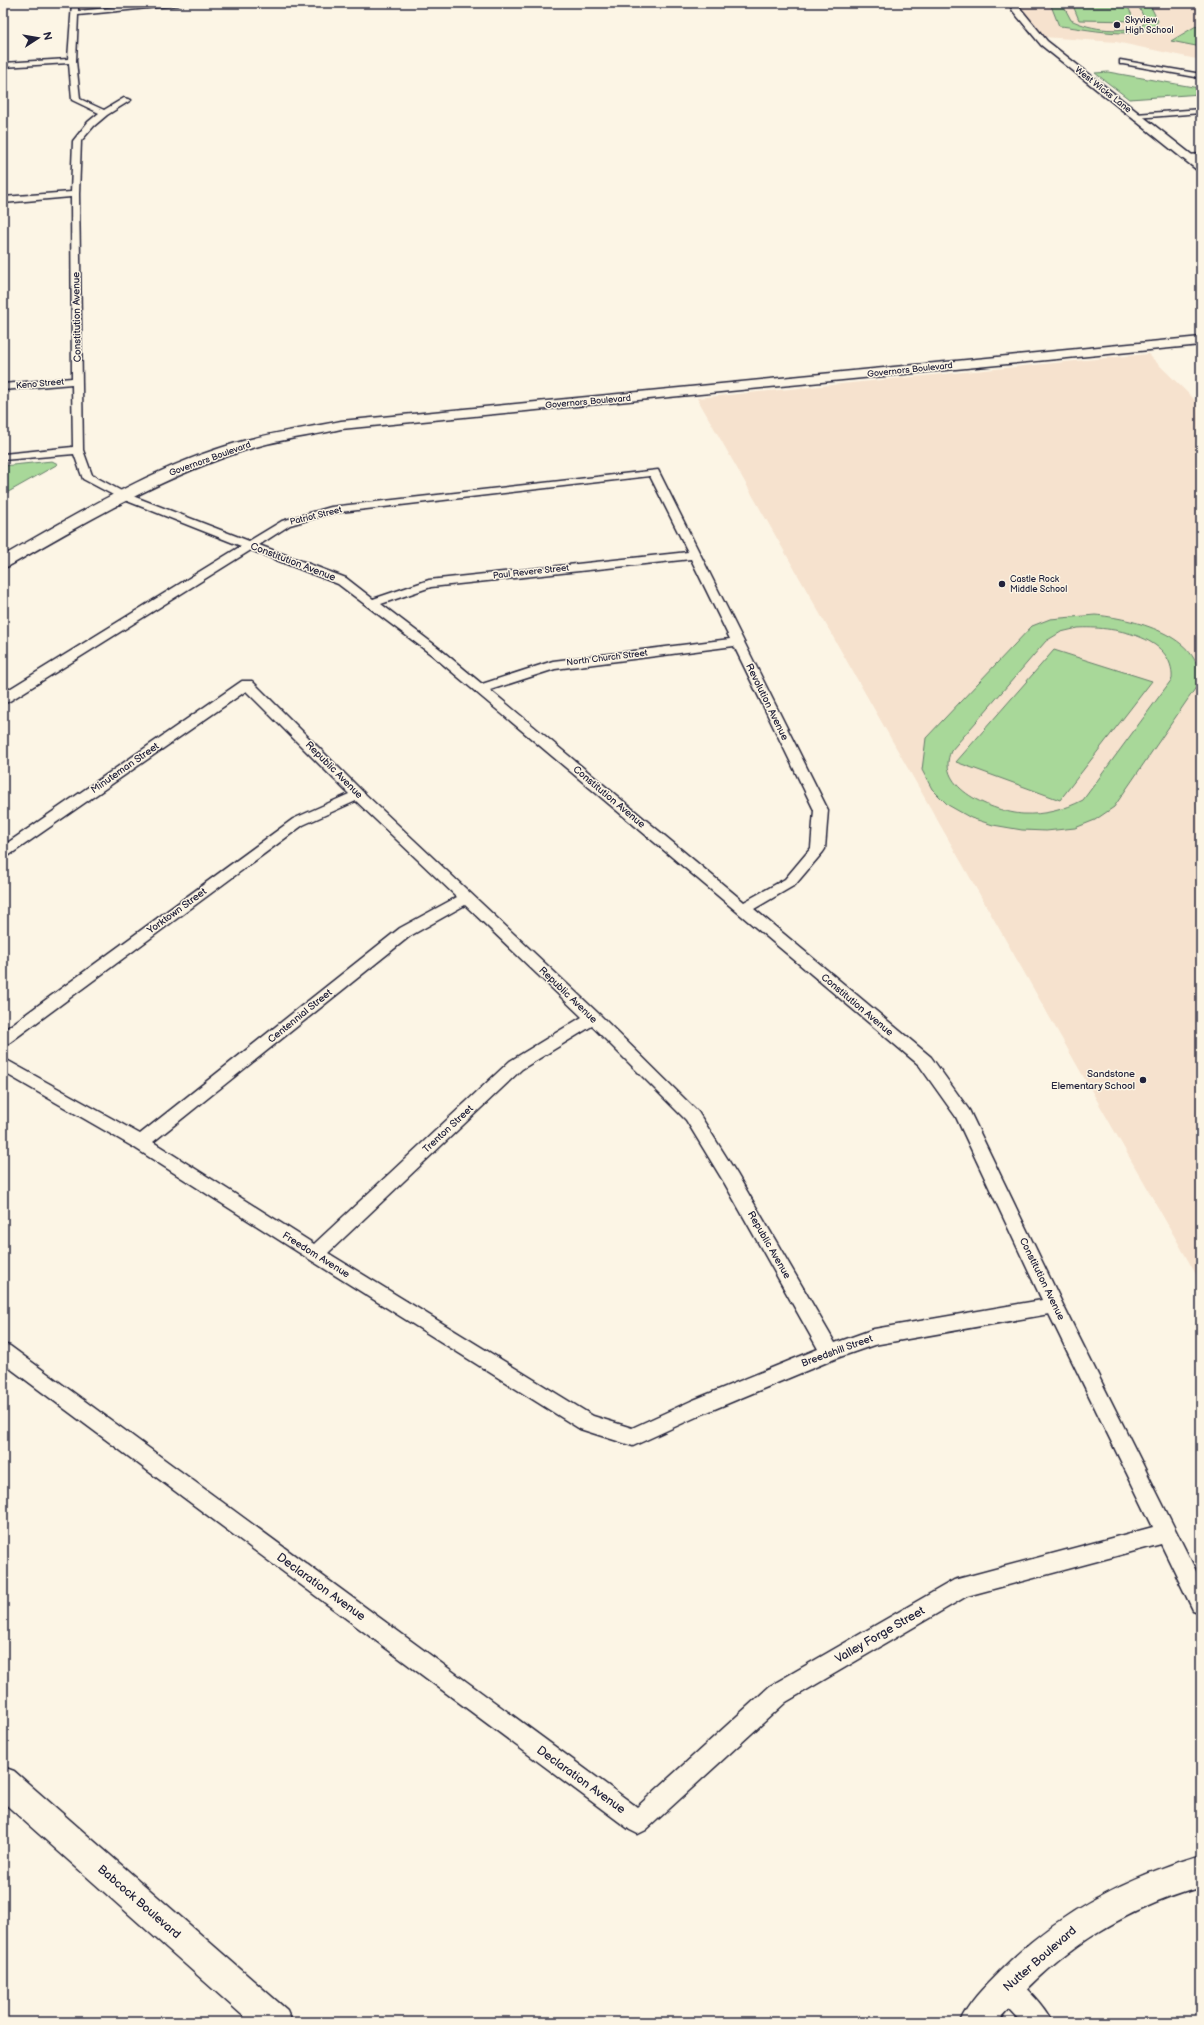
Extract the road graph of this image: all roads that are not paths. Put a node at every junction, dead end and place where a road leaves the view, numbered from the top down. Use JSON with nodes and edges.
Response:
{"nodes":[{"id":1,"x":75,"y":3,"type":"edge"},
{"id":2,"x":178,"y":3,"type":"edge"},
{"id":3,"x":1014,"y":3,"type":"edge"},
{"id":4,"x":75,"y":13,"type":"junction"},
{"id":5,"x":72,"y":61,"type":"junction"},
{"id":6,"x":1123,"y":62,"type":"dead end"},
{"id":7,"x":3,"y":66,"type":"edge"},
{"id":8,"x":1201,"y":76,"type":"edge"},
{"id":9,"x":127,"y":100,"type":"dead end"},
{"id":10,"x":1201,"y":111,"type":"edge"},
{"id":11,"x":104,"y":113,"type":"junction"},
{"id":12,"x":1136,"y":116,"type":"junction"},
{"id":13,"x":1201,"y":156,"type":"edge"},
{"id":14,"x":1188,"y":157,"type":"junction"},
{"id":15,"x":1201,"y":168,"type":"edge"},
{"id":16,"x":75,"y":194,"type":"junction"},
{"id":17,"x":3,"y":200,"type":"edge"},
{"id":18,"x":1201,"y":342,"type":"edge"},
{"id":19,"x":77,"y":381,"type":"junction"},
{"id":20,"x":3,"y":387,"type":"edge"},
{"id":21,"x":78,"y":450,"type":"junction"},
{"id":22,"x":3,"y":457,"type":"edge"},
{"id":23,"x":654,"y":472,"type":"joint"},
{"id":24,"x":121,"y":495,"type":"junction"},
{"id":25,"x":250,"y":545,"type":"junction"},
{"id":26,"x":693,"y":555,"type":"junction"},
{"id":27,"x":3,"y":563,"type":"edge"},
{"id":28,"x":373,"y":603,"type":"junction"},
{"id":29,"x":738,"y":642,"type":"junction"},
{"id":30,"x":247,"y":684,"type":"joint"},
{"id":31,"x":480,"y":689,"type":"junction"},
{"id":32,"x":3,"y":699,"type":"edge"},
{"id":33,"x":358,"y":795,"type":"junction"},
{"id":34,"x":3,"y":853,"type":"edge"},
{"id":35,"x":467,"y":898,"type":"junction"},
{"id":36,"x":743,"y":909,"type":"junction"},
{"id":37,"x":592,"y":1018,"type":"junction"},
{"id":38,"x":3,"y":1039,"type":"edge"},
{"id":39,"x":3,"y":1064,"type":"edge"},
{"id":40,"x":141,"y":1143,"type":"junction"},
{"id":41,"x":315,"y":1254,"type":"junction"},
{"id":42,"x":1054,"y":1305,"type":"junction"},
{"id":43,"x":3,"y":1352,"type":"edge"},
{"id":44,"x":830,"y":1352,"type":"junction"},
{"id":45,"x":633,"y":1437,"type":"joint"},
{"id":46,"x":1168,"y":1533,"type":"junction"},
{"id":47,"x":1201,"y":1603,"type":"edge"},
{"id":48,"x":3,"y":1782,"type":"edge"},
{"id":49,"x":638,"y":1822,"type":"joint"},
{"id":50,"x":1201,"y":1871,"type":"edge"},
{"id":51,"x":1006,"y":1986,"type":"junction"},
{"id":52,"x":275,"y":2022,"type":"edge"},
{"id":53,"x":977,"y":2022,"type":"edge"},
{"id":54,"x":1039,"y":2022,"type":"edge"}],
"edges":[{"from":1,"to":4,"type":"street"},
{"from":2,"to":4,"type":"street"},
{"from":3,"to":12,"type":"main road","name":"West Wicks Lane"},
{"from":4,"to":5,"type":"street"},
{"from":5,"to":7,"type":"street"},
{"from":5,"to":11,"type":"street"},
{"from":6,"to":8,"type":"street"},
{"from":9,"to":11,"type":"street","name":"Constitution Avenue"},
{"from":10,"to":12,"type":"street"},
{"from":11,"to":16,"type":"street","name":"Constitution Avenue"},
{"from":12,"to":14,"type":"main road","name":"West Wicks Lane"},
{"from":13,"to":14,"type":"street"},
{"from":14,"to":15,"type":"main road","name":"West Wicks Lane"},
{"from":16,"to":17,"type":"street"},
{"from":16,"to":19,"type":"street","name":"Constitution Avenue"},
{"from":18,"to":24,"type":"main road","name":"Governors Boulevard"},
{"from":19,"to":20,"type":"street","name":"Keno Street"},
{"from":19,"to":21,"type":"street","name":"Constitution Avenue"},
{"from":21,"to":22,"type":"street"},
{"from":21,"to":24,"type":"street","name":"Constitution Avenue"},
{"from":23,"to":25,"type":"street","name":"Patriot Street"},
{"from":23,"to":26,"type":"street","name":"Revolution Avenue"},
{"from":24,"to":25,"type":"street","name":"Constitution Avenue"},
{"from":24,"to":27,"type":"main road","name":"Governors Boulevard"},
{"from":25,"to":28,"type":"street","name":"Constitution Avenue"},
{"from":25,"to":32,"type":"street","name":"Patriot Street"},
{"from":26,"to":28,"type":"street","name":"Paul Revere Street"},
{"from":26,"to":29,"type":"street","name":"Revolution Avenue"},
{"from":28,"to":31,"type":"street","name":"Constitution Avenue"},
{"from":29,"to":31,"type":"street","name":"North Church Street"},
{"from":29,"to":36,"type":"street","name":"Revolution Avenue"},
{"from":30,"to":33,"type":"street","name":"Republic Avenue"},
{"from":30,"to":34,"type":"street","name":"Minuteman Street"},
{"from":31,"to":36,"type":"street","name":"Constitution Avenue"},
{"from":33,"to":35,"type":"street","name":"Republic Avenue"},
{"from":33,"to":38,"type":"street","name":"Yorktown Street"},
{"from":35,"to":37,"type":"street","name":"Republic Avenue"},
{"from":35,"to":40,"type":"street","name":"Centennial Street"},
{"from":36,"to":42,"type":"street","name":"Constitution Avenue"},
{"from":37,"to":41,"type":"street","name":"Trenton Street"},
{"from":37,"to":44,"type":"street","name":"Republic Avenue"},
{"from":39,"to":40,"type":"street","name":"Freedom Avenue"},
{"from":40,"to":41,"type":"street","name":"Freedom Avenue"},
{"from":41,"to":45,"type":"street","name":"Freedom Avenue"},
{"from":42,"to":44,"type":"street","name":"Breedshill Street"},
{"from":42,"to":46,"type":"street","name":"Constitution Avenue"},
{"from":43,"to":49,"type":"street","name":"Declaration Avenue"},
{"from":44,"to":45,"type":"street","name":"Breedshill Street"},
{"from":46,"to":47,"type":"street","name":"Constitution Avenue"},
{"from":46,"to":49,"type":"street","name":"Valley Forge Street"},
{"from":48,"to":52,"type":"street","name":"Babcock Boulevard"},
{"from":50,"to":51,"type":"street","name":"Nutter Boulevard"},
{"from":51,"to":53,"type":"street","name":"Nutter Boulevard"},
{"from":51,"to":54,"type":"street"}]}
